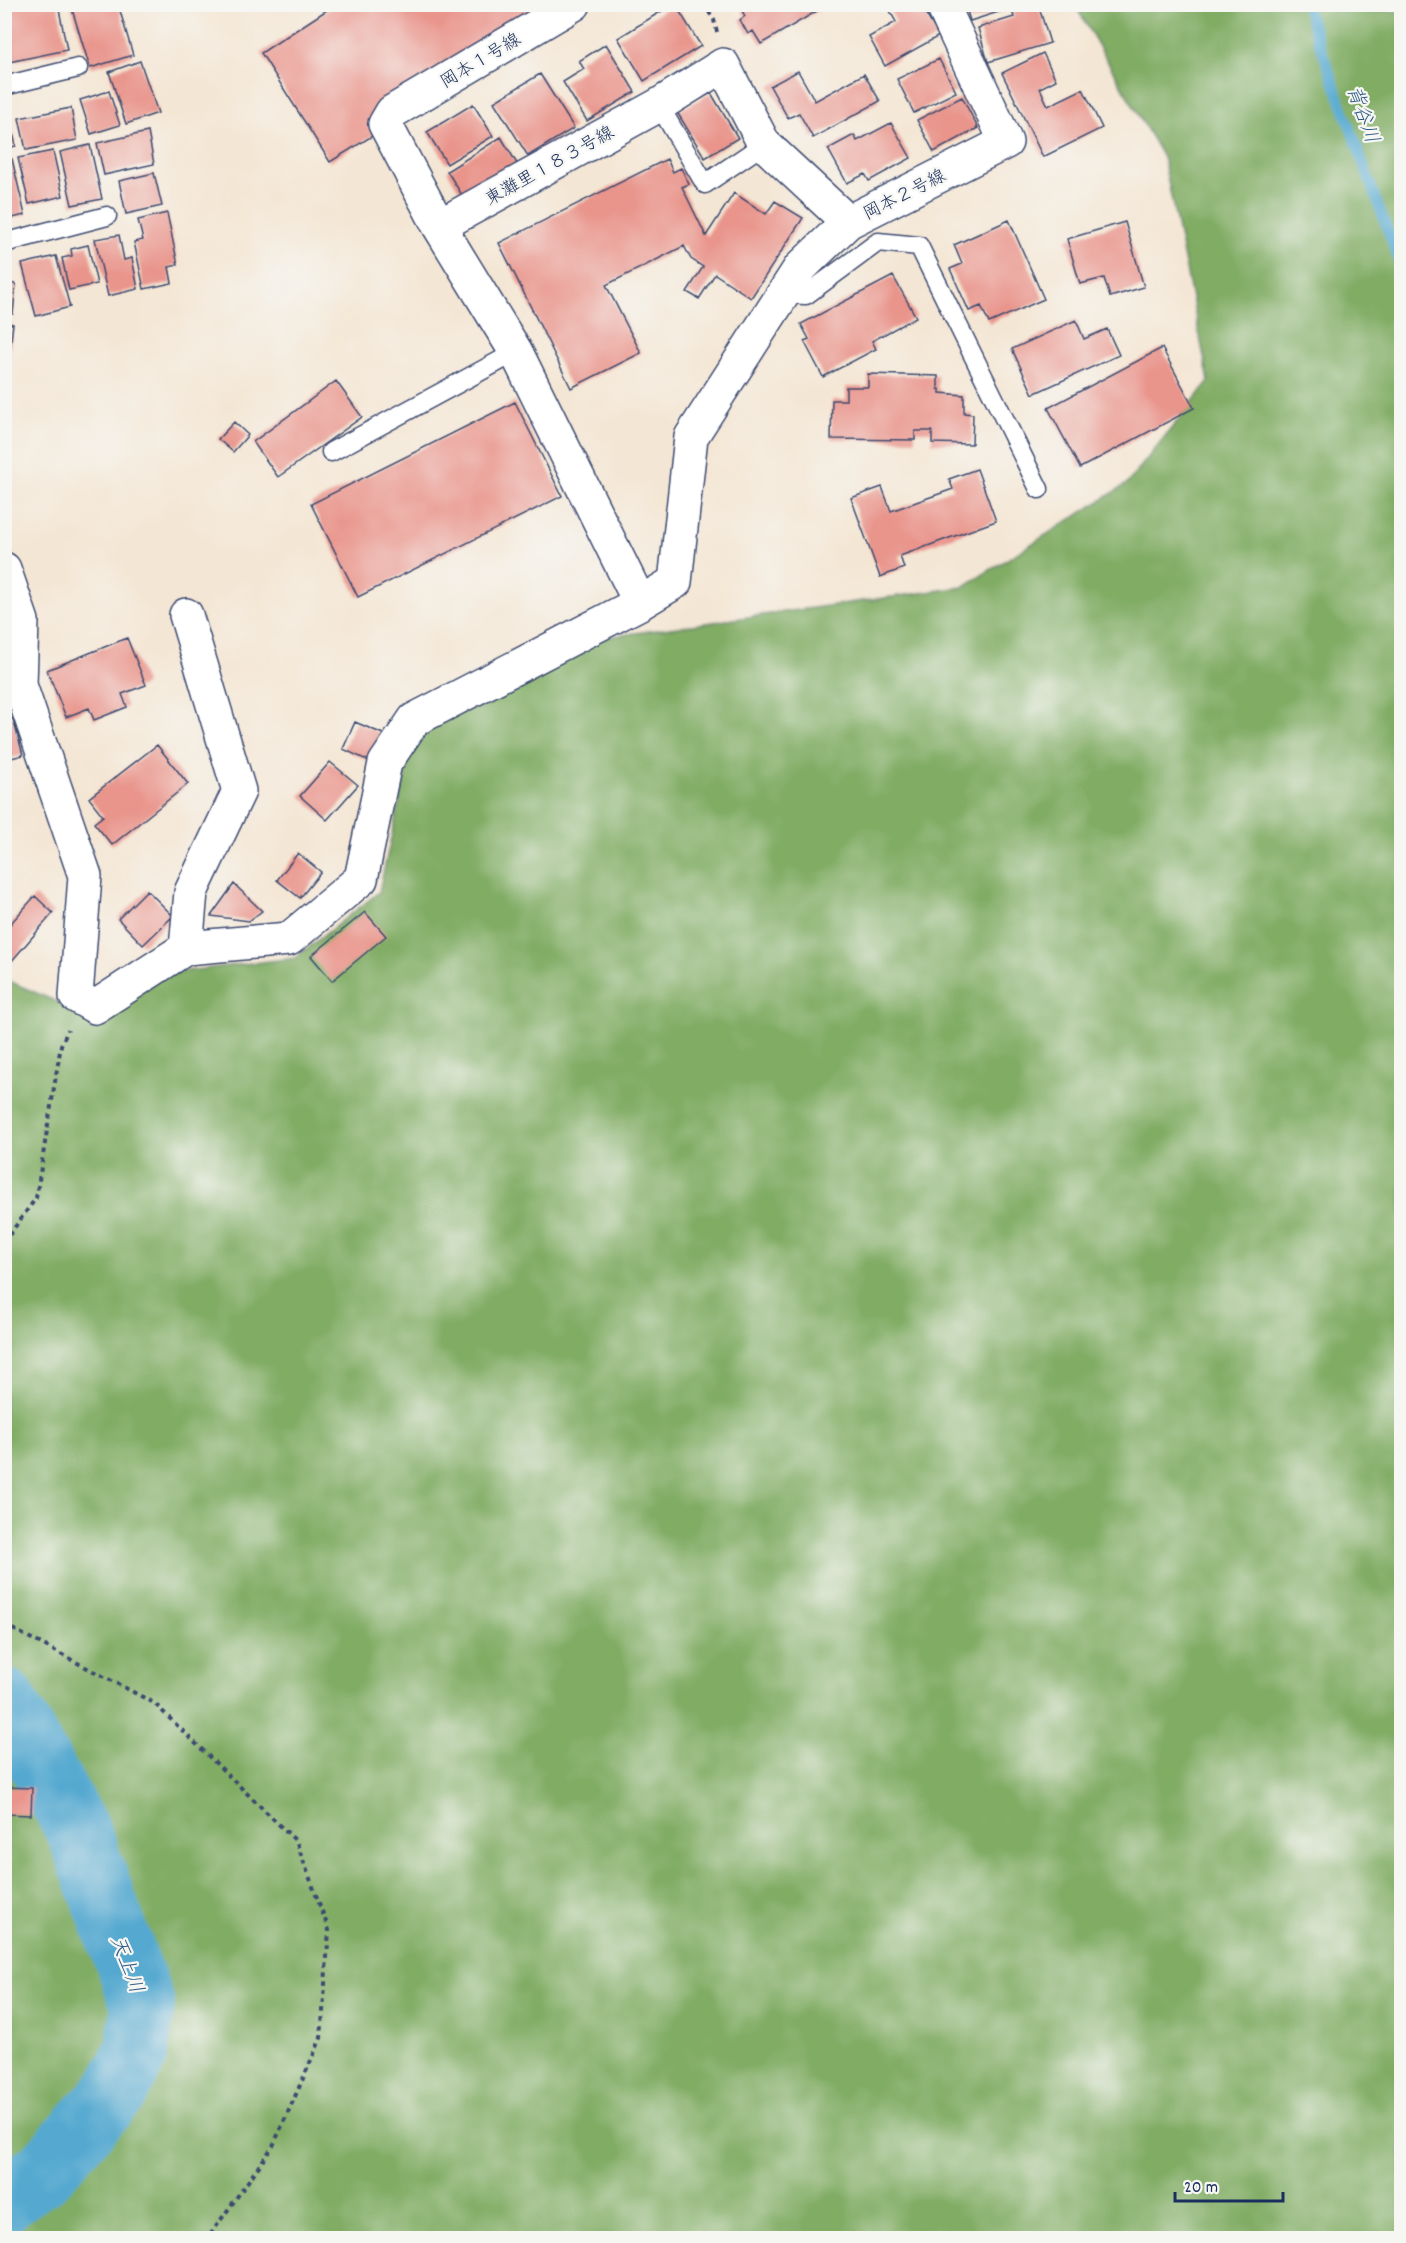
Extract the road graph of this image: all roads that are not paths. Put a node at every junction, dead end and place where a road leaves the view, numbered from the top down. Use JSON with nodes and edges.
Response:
{"nodes":[{"id":1,"x":574,"y":4,"type":"edge"},
{"id":2,"x":942,"y":4,"type":"edge"},
{"id":3,"x":723,"y":65,"type":"joint"},
{"id":4,"x":78,"y":68,"type":"dead end"},
{"id":5,"x":4,"y":86,"type":"edge"},
{"id":6,"x":659,"y":105,"type":"junction"},
{"id":7,"x":764,"y":144,"type":"junction"},
{"id":8,"x":107,"y":216,"type":"dead end"},
{"id":9,"x":848,"y":222,"type":"junction"},
{"id":10,"x":439,"y":226,"type":"junction"},
{"id":11,"x":4,"y":243,"type":"edge"},
{"id":12,"x":784,"y":294,"type":"junction"},
{"id":13,"x":516,"y":352,"type":"junction"},
{"id":14,"x":331,"y":452,"type":"dead end"},
{"id":15,"x":1039,"y":489,"type":"dead end"},
{"id":16,"x":4,"y":569,"type":"edge"},
{"id":17,"x":640,"y":603,"type":"junction"},
{"id":18,"x":186,"y":615,"type":"dead end"},
{"id":19,"x":186,"y":948,"type":"junction"}],
"edges":[{"from":1,"to":10,"type":"street","name":"岡本１号線"},
{"from":2,"to":9,"type":"street","name":"岡本２号線"},
{"from":3,"to":6,"type":"street","name":"東灘里１８３号線"},
{"from":3,"to":7,"type":"street","name":"岡本２号線"},
{"from":4,"to":5,"type":"lane"},
{"from":6,"to":7,"type":"lane"},
{"from":6,"to":10,"type":"street","name":"東灘里１８３号線"},
{"from":7,"to":9,"type":"street","name":"岡本２号線"},
{"from":8,"to":11,"type":"lane"},
{"from":9,"to":12,"type":"street"},
{"from":10,"to":13,"type":"street"},
{"from":12,"to":15,"type":"lane"},
{"from":12,"to":17,"type":"street"},
{"from":13,"to":14,"type":"lane"},
{"from":13,"to":17,"type":"street"},
{"from":16,"to":19,"type":"street"},
{"from":17,"to":19,"type":"street"},
{"from":18,"to":19,"type":"street"}]}
